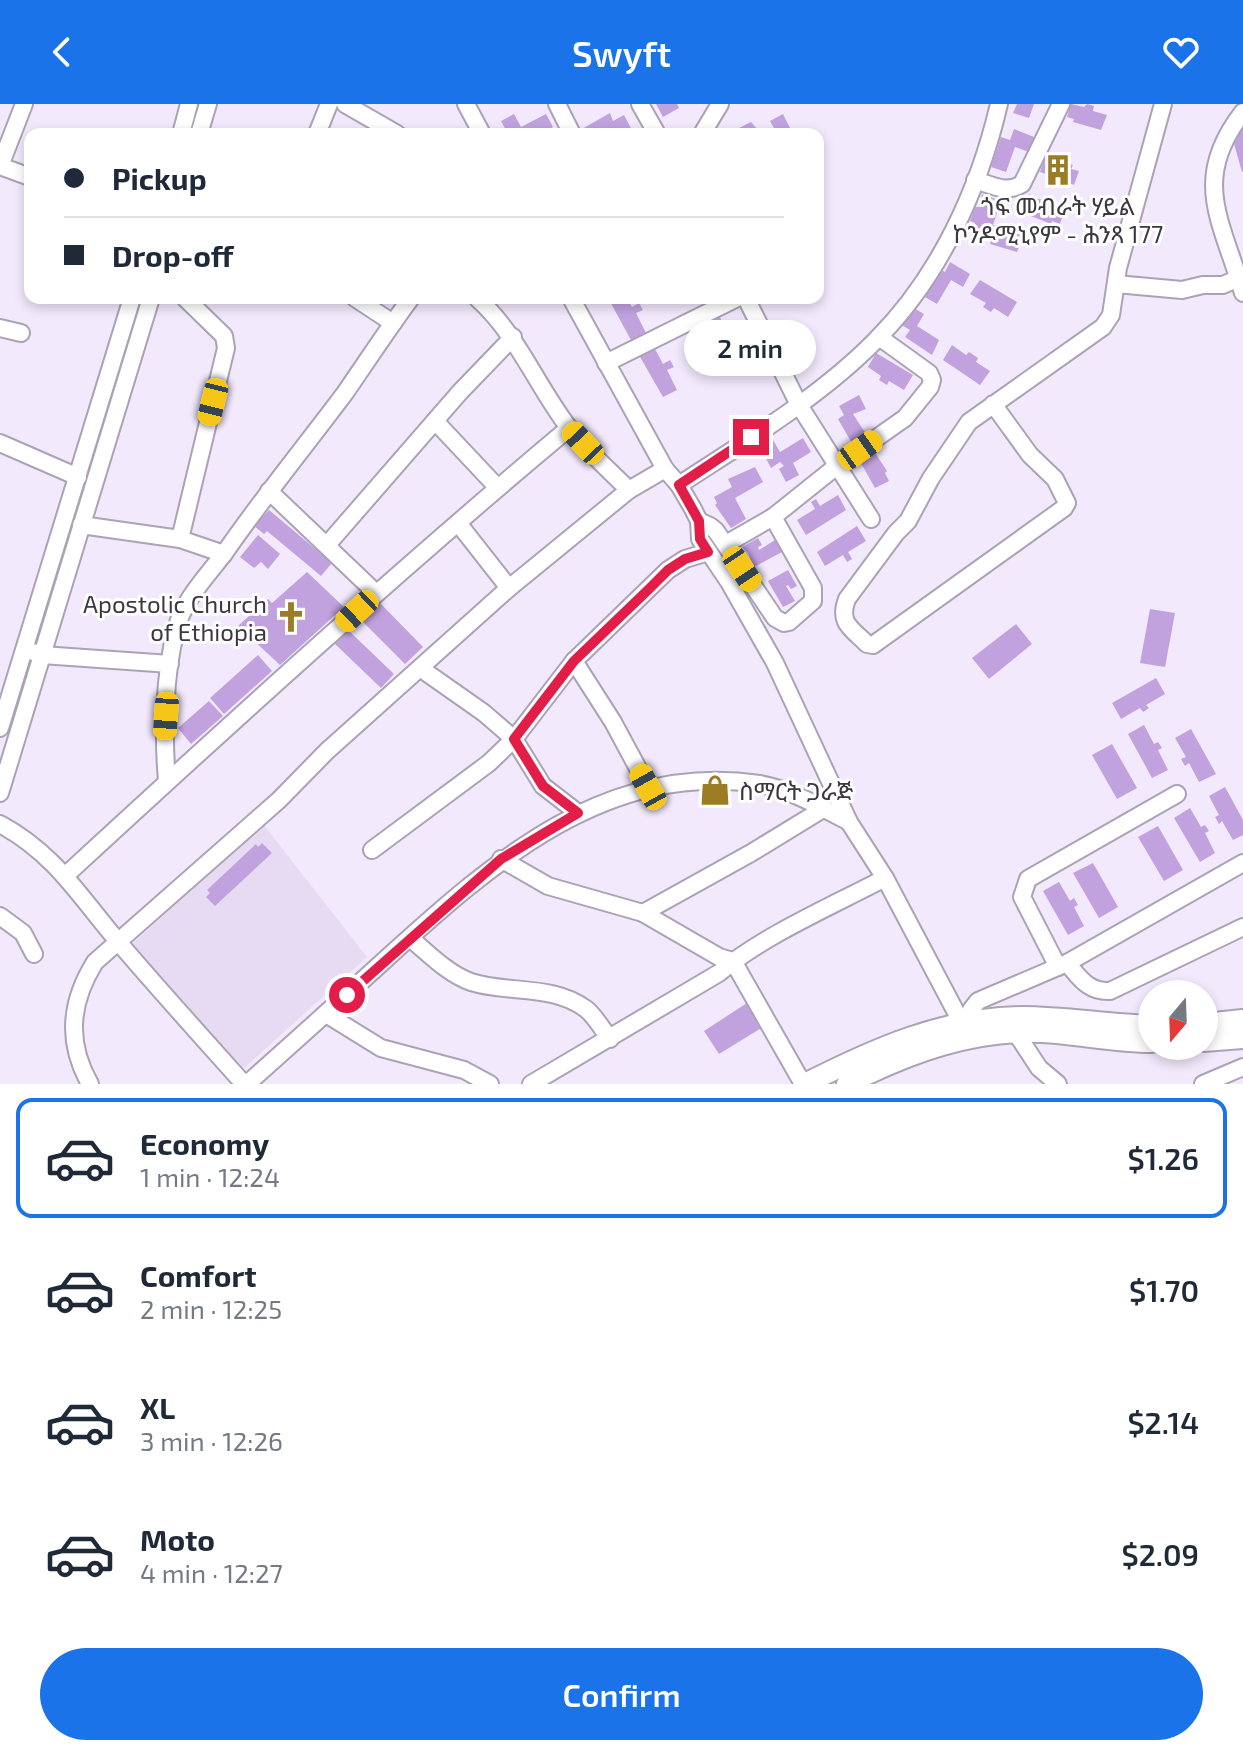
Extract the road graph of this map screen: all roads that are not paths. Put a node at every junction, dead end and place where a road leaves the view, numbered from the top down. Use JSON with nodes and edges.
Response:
{"nodes":[{"id":1,"x":24,"y":104,"type":"edge"},
{"id":2,"x":189,"y":104,"type":"edge"},
{"id":3,"x":208,"y":104,"type":"edge"},
{"id":4,"x":329,"y":104,"type":"edge"},
{"id":5,"x":345,"y":104,"type":"edge"},
{"id":6,"x":466,"y":104,"type":"edge"},
{"id":7,"x":557,"y":104,"type":"edge"},
{"id":8,"x":640,"y":104,"type":"edge"},
{"id":9,"x":720,"y":104,"type":"edge"},
{"id":10,"x":999,"y":104,"type":"edge"},
{"id":11,"x":1061,"y":104,"type":"edge"},
{"id":12,"x":1163,"y":104,"type":"edge"},
{"id":13,"x":1243,"y":112,"type":"edge"},
{"id":14,"x":183,"y":128,"type":"edge"},
{"id":15,"x":201,"y":128,"type":"edge"},
{"id":16,"x":319,"y":128,"type":"edge"},
{"id":17,"x":387,"y":128,"type":"edge"},
{"id":18,"x":479,"y":128,"type":"edge"},
{"id":19,"x":569,"y":128,"type":"edge"},
{"id":20,"x":654,"y":128,"type":"edge"},
{"id":21,"x":712,"y":128,"type":"edge"},
{"id":22,"x":0,"y":166,"type":"edge"},
{"id":23,"x":24,"y":175,"type":"edge"},
{"id":24,"x":975,"y":180,"type":"junction"},
{"id":25,"x":1242,"y":282,"type":"edge"},
{"id":26,"x":1116,"y":284,"type":"junction"},
{"id":27,"x":130,"y":304,"type":"edge"},
{"id":28,"x":149,"y":304,"type":"edge"},
{"id":29,"x":191,"y":304,"type":"edge"},
{"id":30,"x":364,"y":304,"type":"edge"},
{"id":31,"x":407,"y":304,"type":"edge"},
{"id":32,"x":484,"y":304,"type":"edge"},
{"id":33,"x":574,"y":304,"type":"edge"},
{"id":34,"x":725,"y":304,"type":"edge"},
{"id":35,"x":749,"y":304,"type":"edge"},
{"id":36,"x":393,"y":323,"type":"junction"},
{"id":37,"x":0,"y":328,"type":"edge"},
{"id":38,"x":21,"y":333,"type":"dead end"},
{"id":39,"x":513,"y":337,"type":"junction"},
{"id":40,"x":879,"y":337,"type":"junction"},
{"id":41,"x":606,"y":363,"type":"junction"},
{"id":42,"x":993,"y":404,"type":"junction"},
{"id":43,"x":799,"y":405,"type":"junction"},
{"id":44,"x":435,"y":421,"type":"junction"},
{"id":45,"x":569,"y":428,"type":"junction"},
{"id":46,"x":0,"y":443,"type":"edge"},
{"id":47,"x":838,"y":465,"type":"junction"},
{"id":48,"x":665,"y":469,"type":"junction"},
{"id":49,"x":78,"y":477,"type":"junction"},
{"id":50,"x":679,"y":485,"type":"junction"},
{"id":51,"x":498,"y":488,"type":"junction"},
{"id":52,"x":629,"y":490,"type":"junction"},
{"id":53,"x":269,"y":491,"type":"junction"},
{"id":54,"x":773,"y":517,"type":"junction"},
{"id":55,"x":871,"y":519,"type":"dead end"},
{"id":56,"x":699,"y":521,"type":"junction"},
{"id":57,"x":458,"y":523,"type":"junction"},
{"id":58,"x":81,"y":525,"type":"junction"},
{"id":59,"x":180,"y":539,"type":"junction"},
{"id":60,"x":726,"y":544,"type":"junction"},
{"id":61,"x":327,"y":545,"type":"junction"},
{"id":62,"x":708,"y":552,"type":"junction"},
{"id":63,"x":224,"y":554,"type":"junction"},
{"id":64,"x":509,"y":588,"type":"junction"},
{"id":65,"x":376,"y":593,"type":"junction"},
{"id":66,"x":24,"y":649,"type":"junction"},
{"id":67,"x":42,"y":655,"type":"junction"},
{"id":68,"x":574,"y":661,"type":"junction"},
{"id":69,"x":170,"y":664,"type":"junction"},
{"id":70,"x":420,"y":668,"type":"junction"},
{"id":71,"x":0,"y":728,"type":"edge"},
{"id":72,"x":514,"y":739,"type":"junction"},
{"id":73,"x":167,"y":781,"type":"junction"},
{"id":74,"x":648,"y":787,"type":"junction"},
{"id":75,"x":0,"y":793,"type":"edge"},
{"id":76,"x":1177,"y":794,"type":"dead end"},
{"id":77,"x":823,"y":809,"type":"junction"},
{"id":78,"x":578,"y":813,"type":"junction"},
{"id":79,"x":849,"y":822,"type":"junction"},
{"id":80,"x":0,"y":824,"type":"edge"},
{"id":81,"x":372,"y":850,"type":"dead end"},
{"id":82,"x":501,"y":859,"type":"junction"},
{"id":83,"x":1243,"y":863,"type":"edge"},
{"id":84,"x":66,"y":875,"type":"junction"},
{"id":85,"x":885,"y":878,"type":"junction"},
{"id":86,"x":643,"y":913,"type":"junction"},
{"id":87,"x":0,"y":916,"type":"edge"},
{"id":88,"x":1243,"y":927,"type":"edge"},
{"id":89,"x":410,"y":938,"type":"junction"},
{"id":90,"x":118,"y":943,"type":"junction"},
{"id":91,"x":34,"y":954,"type":"dead end"},
{"id":92,"x":733,"y":961,"type":"junction"},
{"id":93,"x":1062,"y":965,"type":"junction"},
{"id":94,"x":326,"y":1014,"type":"junction"},
{"id":95,"x":1243,"y":1020,"type":"edge"},
{"id":96,"x":1218,"y":1023,"type":"edge"},
{"id":97,"x":1138,"y":1025,"type":"edge"},
{"id":98,"x":969,"y":1027,"type":"junction"},
{"id":99,"x":1016,"y":1033,"type":"junction"},
{"id":100,"x":610,"y":1039,"type":"junction"},
{"id":101,"x":1236,"y":1039,"type":"edge"},
{"id":102,"x":1138,"y":1042,"type":"edge"},
{"id":103,"x":1243,"y":1061,"type":"edge"},
{"id":104,"x":1243,"y":1067,"type":"edge"},
{"id":105,"x":553,"y":1078,"type":"edge"},
{"id":106,"x":871,"y":1079,"type":"edge"},
{"id":107,"x":90,"y":1084,"type":"edge"},
{"id":108,"x":246,"y":1084,"type":"edge"},
{"id":109,"x":490,"y":1084,"type":"edge"},
{"id":110,"x":531,"y":1084,"type":"edge"},
{"id":111,"x":804,"y":1084,"type":"edge"},
{"id":112,"x":847,"y":1084,"type":"edge"},
{"id":113,"x":1058,"y":1084,"type":"edge"},
{"id":114,"x":1203,"y":1084,"type":"edge"}],
"edges":[{"from":1,"to":22,"type":"street"},
{"from":2,"to":14,"type":"street"},
{"from":3,"to":15,"type":"street"},
{"from":4,"to":16,"type":"street"},
{"from":5,"to":17,"type":"street"},
{"from":6,"to":18,"type":"street"},
{"from":7,"to":19,"type":"street"},
{"from":8,"to":20,"type":"street"},
{"from":9,"to":21,"type":"street"},
{"from":10,"to":24,"type":"street"},
{"from":11,"to":24,"type":"street"},
{"from":12,"to":26,"type":"street"},
{"from":13,"to":25,"type":"street"},
{"from":22,"to":23,"type":"street"},
{"from":24,"to":40,"type":"street"},
{"from":25,"to":26,"type":"street"},
{"from":26,"to":42,"type":"street"},
{"from":27,"to":49,"type":"street"},
{"from":28,"to":58,"type":"street"},
{"from":29,"to":59,"type":"street"},
{"from":30,"to":36,"type":"street"},
{"from":31,"to":36,"type":"street"},
{"from":32,"to":39,"type":"street"},
{"from":33,"to":41,"type":"street"},
{"from":34,"to":41,"type":"street"},
{"from":35,"to":43,"type":"street"},
{"from":36,"to":53,"type":"street"},
{"from":37,"to":38,"type":"street"},
{"from":39,"to":44,"type":"street"},
{"from":39,"to":45,"type":"street"},
{"from":40,"to":43,"type":"street"},
{"from":40,"to":47,"type":"street"},
{"from":41,"to":48,"type":"street"},
{"from":42,"to":42,"type":"street"},
{"from":43,"to":47,"type":"street"},
{"from":43,"to":50,"type":"street"},
{"from":44,"to":51,"type":"street"},
{"from":44,"to":61,"type":"street"},
{"from":45,"to":51,"type":"street"},
{"from":45,"to":52,"type":"street"},
{"from":46,"to":49,"type":"street"},
{"from":47,"to":54,"type":"street"},
{"from":47,"to":55,"type":"street"},
{"from":48,"to":50,"type":"street"},
{"from":48,"to":52,"type":"street"},
{"from":49,"to":66,"type":"street"},
{"from":50,"to":56,"type":"street"},
{"from":51,"to":57,"type":"street"},
{"from":52,"to":64,"type":"street"},
{"from":53,"to":61,"type":"street"},
{"from":53,"to":63,"type":"street"},
{"from":54,"to":60,"type":"street"},
{"from":54,"to":60,"type":"street"},
{"from":56,"to":60,"type":"street"},
{"from":56,"to":62,"type":"street"},
{"from":57,"to":64,"type":"street"},
{"from":57,"to":65,"type":"street"},
{"from":58,"to":59,"type":"street"},
{"from":58,"to":67,"type":"street"},
{"from":59,"to":63,"type":"street"},
{"from":61,"to":65,"type":"street"},
{"from":62,"to":68,"type":"street"},
{"from":62,"to":79,"type":"street"},
{"from":63,"to":69,"type":"street"},
{"from":64,"to":70,"type":"street"},
{"from":65,"to":73,"type":"street"},
{"from":66,"to":67,"type":"street"},
{"from":66,"to":71,"type":"street"},
{"from":67,"to":69,"type":"street"},
{"from":67,"to":75,"type":"street"},
{"from":68,"to":72,"type":"street"},
{"from":68,"to":74,"type":"street"},
{"from":69,"to":73,"type":"street"},
{"from":70,"to":72,"type":"street"},
{"from":70,"to":90,"type":"street"},
{"from":72,"to":78,"type":"street"},
{"from":72,"to":81,"type":"street"},
{"from":73,"to":84,"type":"street"},
{"from":74,"to":77,"type":"street"},
{"from":74,"to":78,"type":"street"},
{"from":76,"to":93,"type":"street"},
{"from":77,"to":79,"type":"street"},
{"from":77,"to":86,"type":"street"},
{"from":78,"to":82,"type":"street"},
{"from":79,"to":85,"type":"street"},
{"from":80,"to":84,"type":"street"},
{"from":82,"to":86,"type":"street"},
{"from":82,"to":89,"type":"street"},
{"from":83,"to":93,"type":"street"},
{"from":84,"to":90,"type":"street"},
{"from":85,"to":92,"type":"street"},
{"from":85,"to":98,"type":"street"},
{"from":86,"to":92,"type":"street"},
{"from":87,"to":91,"type":"street"},
{"from":88,"to":93,"type":"street"},
{"from":89,"to":94,"type":"street"},
{"from":89,"to":100,"type":"street"},
{"from":90,"to":107,"type":"street"},
{"from":90,"to":108,"type":"street"},
{"from":92,"to":100,"type":"street"},
{"from":92,"to":111,"type":"street"},
{"from":93,"to":98,"type":"street"},
{"from":94,"to":108,"type":"street"},
{"from":94,"to":109,"type":"street"},
{"from":95,"to":96,"type":"main road"},
{"from":97,"to":98,"type":"main road"},
{"from":98,"to":99,"type":"main road"},
{"from":98,"to":106,"type":"main road"},
{"from":98,"to":111,"type":"main road"},
{"from":99,"to":102,"type":"main road"},
{"from":99,"to":113,"type":"street"},
{"from":100,"to":105,"type":"street"},
{"from":101,"to":103,"type":"street"},
{"from":104,"to":114,"type":"street"},
{"from":105,"to":110,"type":"street"},
{"from":106,"to":112,"type":"main road"}]}
